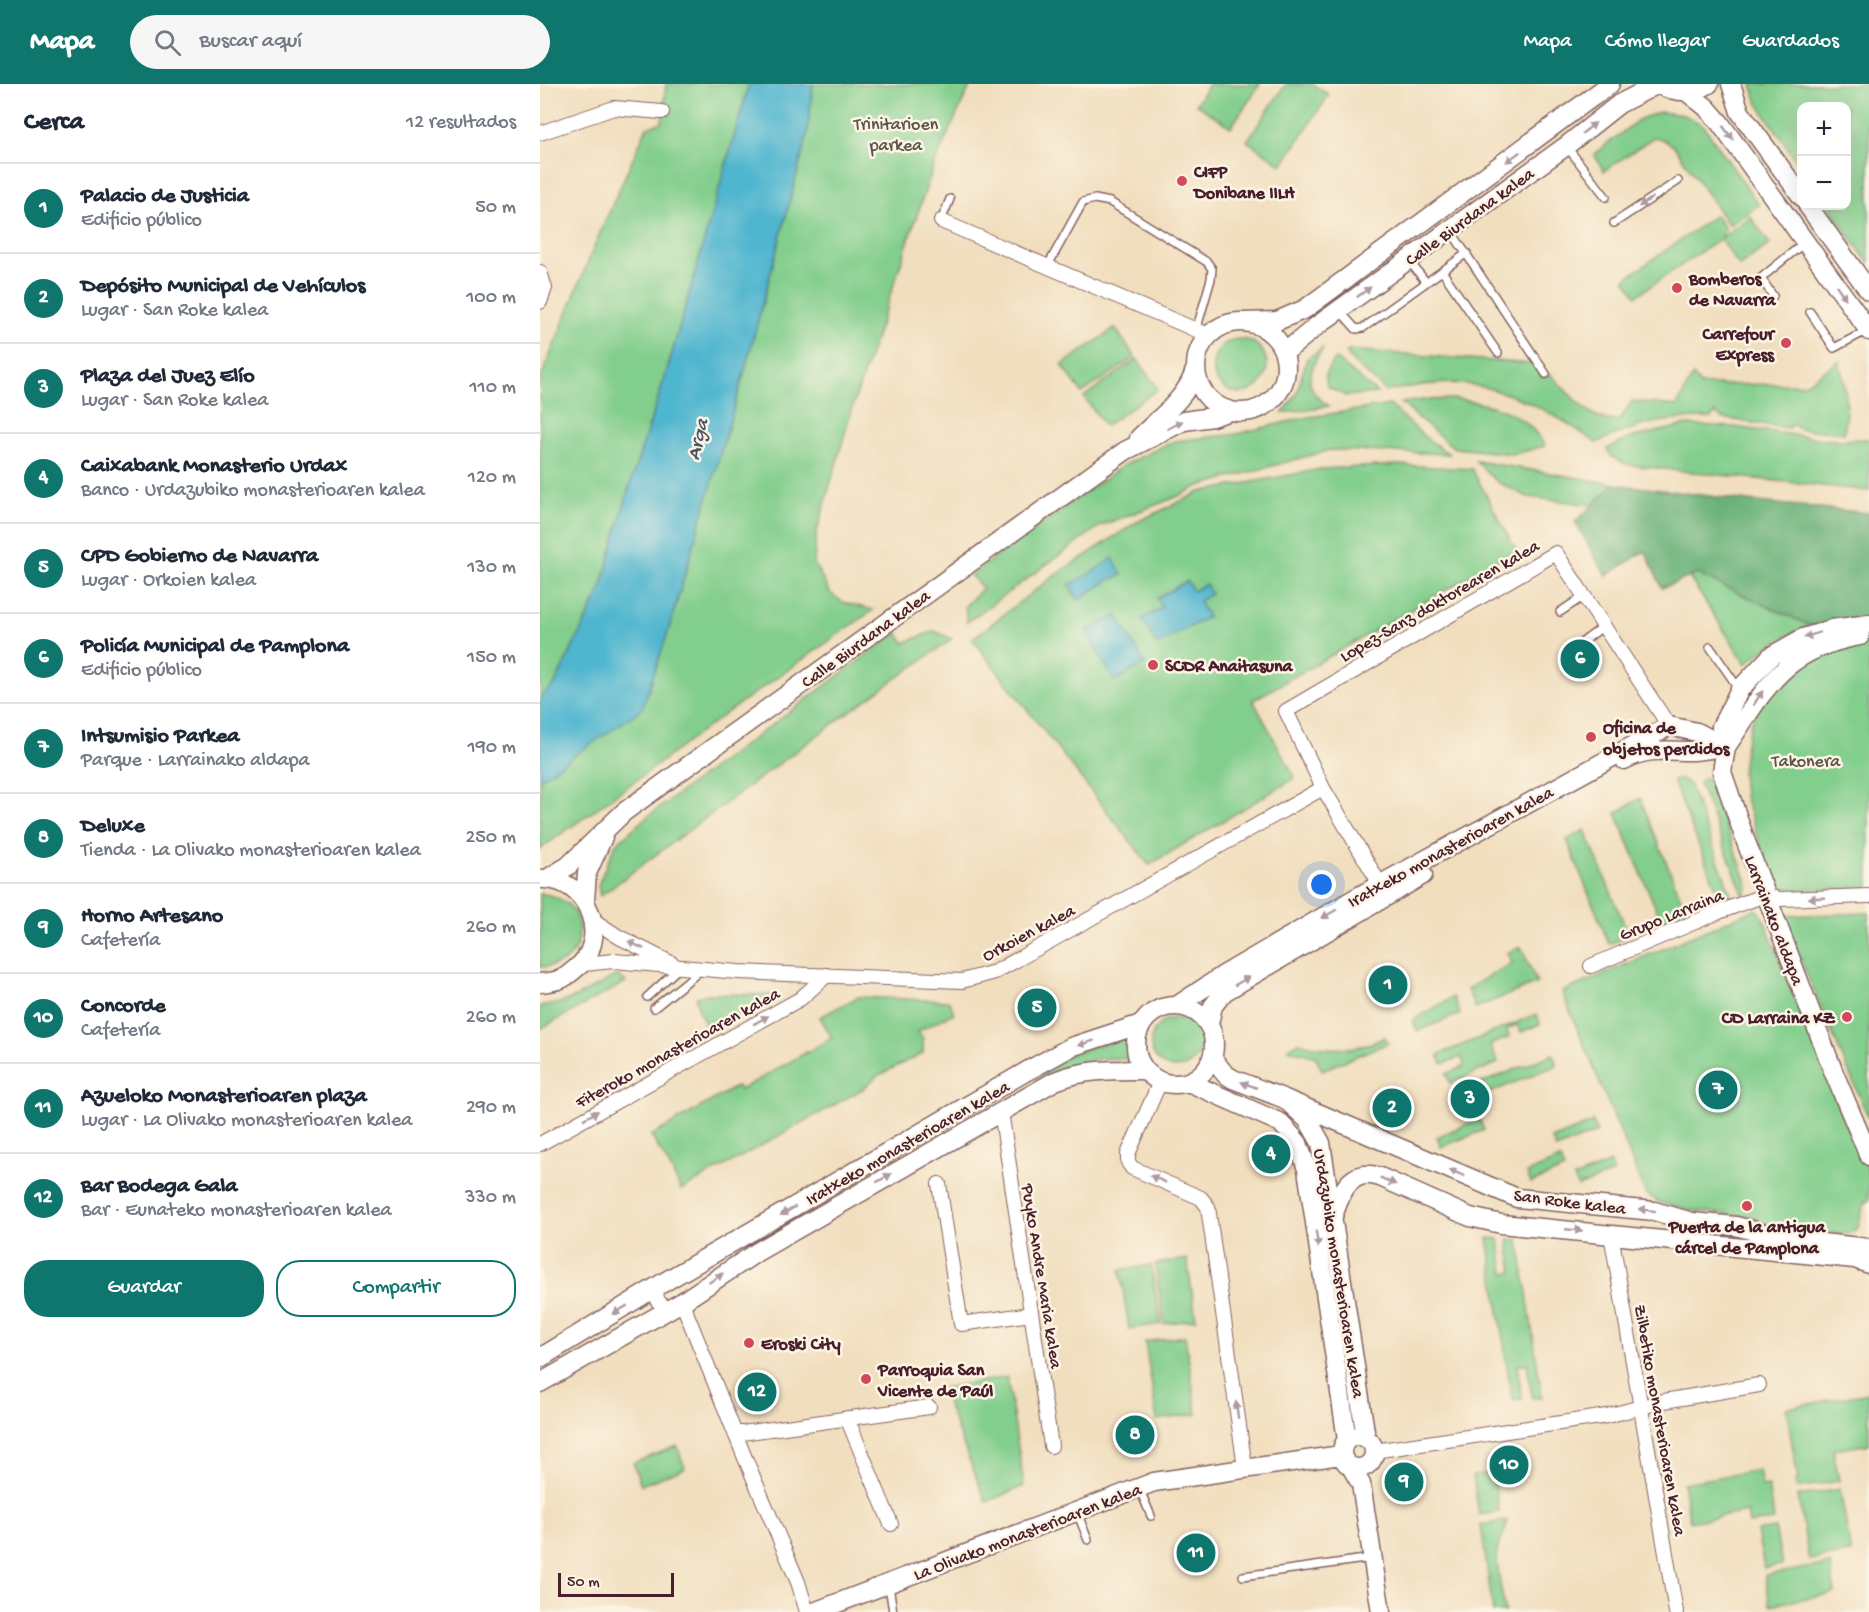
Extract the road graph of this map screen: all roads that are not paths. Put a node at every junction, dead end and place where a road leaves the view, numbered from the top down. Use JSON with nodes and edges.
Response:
{"nodes":[{"id":1,"x":1611,"y":84,"type":"edge"},
{"id":2,"x":1657,"y":84,"type":"edge"},
{"id":3,"x":1709,"y":84,"type":"edge"},
{"id":4,"x":1731,"y":84,"type":"edge"},
{"id":5,"x":1687,"y":92,"type":"junction"},
{"id":6,"x":662,"y":112,"type":"dead end"},
{"id":7,"x":540,"y":133,"type":"edge"},
{"id":8,"x":1566,"y":146,"type":"junction"},
{"id":9,"x":1678,"y":181,"type":"dead end"},
{"id":10,"x":1797,"y":190,"type":"edge"},
{"id":11,"x":1606,"y":197,"type":"dead end"},
{"id":12,"x":950,"y":199,"type":"dead end"},
{"id":13,"x":1811,"y":210,"type":"edge"},
{"id":14,"x":941,"y":221,"type":"joint"},
{"id":15,"x":1614,"y":223,"type":"dead end"},
{"id":16,"x":1450,"y":230,"type":"junction"},
{"id":17,"x":1806,"y":242,"type":"junction"},
{"id":18,"x":1467,"y":253,"type":"junction"},
{"id":19,"x":1408,"y":260,"type":"junction"},
{"id":20,"x":1047,"y":267,"type":"junction"},
{"id":21,"x":1442,"y":271,"type":"junction"},
{"id":22,"x":540,"y":272,"type":"edge"},
{"id":23,"x":1426,"y":282,"type":"junction"},
{"id":24,"x":1869,"y":291,"type":"edge"},
{"id":25,"x":1773,"y":296,"type":"dead end"},
{"id":26,"x":540,"y":302,"type":"edge"},
{"id":27,"x":1339,"y":310,"type":"junction"},
{"id":28,"x":1810,"y":312,"type":"dead end"},
{"id":29,"x":1244,"y":322,"type":"junction"},
{"id":30,"x":1868,"y":330,"type":"edge"},
{"id":31,"x":1202,"y":333,"type":"junction"},
{"id":32,"x":1284,"y":353,"type":"junction"},
{"id":33,"x":1498,"y":353,"type":"dead end"},
{"id":34,"x":1195,"y":370,"type":"junction"},
{"id":35,"x":1546,"y":374,"type":"dead end"},
{"id":36,"x":1230,"y":411,"type":"junction"},
{"id":37,"x":1125,"y":452,"type":"junction"},
{"id":38,"x":1584,"y":596,"type":"junction"},
{"id":39,"x":1560,"y":612,"type":"dead end"},
{"id":40,"x":1869,"y":624,"type":"edge"},
{"id":41,"x":1604,"y":626,"type":"junction"},
{"id":42,"x":1869,"y":635,"type":"edge"},
{"id":43,"x":1581,"y":644,"type":"dead end"},
{"id":44,"x":1710,"y":646,"type":"dead end"},
{"id":45,"x":1740,"y":689,"type":"junction"},
{"id":46,"x":1669,"y":726,"type":"junction"},
{"id":47,"x":1721,"y":727,"type":"junction"},
{"id":48,"x":1697,"y":732,"type":"junction"},
{"id":49,"x":1726,"y":747,"type":"junction"},
{"id":50,"x":1694,"y":751,"type":"junction"},
{"id":51,"x":1722,"y":772,"type":"junction"},
{"id":52,"x":1323,"y":788,"type":"junction"},
{"id":53,"x":608,"y":828,"type":"junction"},
{"id":54,"x":543,"y":879,"type":"edge"},
{"id":55,"x":1384,"y":891,"type":"junction"},
{"id":56,"x":1765,"y":895,"type":"junction"},
{"id":57,"x":1869,"y":896,"type":"edge"},
{"id":58,"x":585,"y":900,"type":"junction"},
{"id":59,"x":593,"y":920,"type":"junction"},
{"id":60,"x":582,"y":964,"type":"junction"},
{"id":61,"x":1591,"y":966,"type":"dead end"},
{"id":62,"x":680,"y":967,"type":"junction"},
{"id":63,"x":702,"y":970,"type":"junction"},
{"id":64,"x":827,"y":975,"type":"junction"},
{"id":65,"x":540,"y":983,"type":"edge"},
{"id":66,"x":647,"y":997,"type":"dead end"},
{"id":67,"x":1178,"y":1005,"type":"junction"},
{"id":68,"x":654,"y":1008,"type":"dead end"},
{"id":69,"x":1141,"y":1024,"type":"junction"},
{"id":70,"x":1209,"y":1024,"type":"junction"},
{"id":71,"x":1212,"y":1059,"type":"junction"},
{"id":72,"x":1144,"y":1070,"type":"junction"},
{"id":73,"x":1160,"y":1082,"type":"junction"},
{"id":74,"x":1188,"y":1082,"type":"junction"},
{"id":75,"x":1285,"y":1099,"type":"junction"},
{"id":76,"x":1000,"y":1111,"type":"junction"},
{"id":77,"x":540,"y":1144,"type":"edge"},
{"id":78,"x":1869,"y":1156,"type":"edge"},
{"id":79,"x":939,"y":1184,"type":"dead end"},
{"id":80,"x":1333,"y":1216,"type":"junction"},
{"id":81,"x":1611,"y":1234,"type":"junction"},
{"id":82,"x":1869,"y":1248,"type":"edge"},
{"id":83,"x":1869,"y":1264,"type":"edge"},
{"id":84,"x":679,"y":1274,"type":"junction"},
{"id":85,"x":656,"y":1287,"type":"junction"},
{"id":86,"x":681,"y":1302,"type":"junction"},
{"id":87,"x":1031,"y":1314,"type":"junction"},
{"id":88,"x":540,"y":1358,"type":"edge"},
{"id":89,"x":540,"y":1383,"type":"edge"},
{"id":90,"x":1759,"y":1385,"type":"dead end"},
{"id":91,"x":1639,"y":1406,"type":"junction"},
{"id":92,"x":929,"y":1407,"type":"dead end"},
{"id":93,"x":847,"y":1418,"type":"junction"},
{"id":94,"x":735,"y":1434,"type":"junction"},
{"id":95,"x":1051,"y":1446,"type":"dead end"},
{"id":96,"x":1358,"y":1453,"type":"junction"},
{"id":97,"x":1245,"y":1468,"type":"junction"},
{"id":98,"x":1139,"y":1487,"type":"junction"},
{"id":99,"x":1077,"y":1510,"type":"junction"},
{"id":100,"x":1150,"y":1516,"type":"dead end"},
{"id":101,"x":891,"y":1524,"type":"dead end"},
{"id":102,"x":1088,"y":1540,"type":"dead end"},
{"id":103,"x":1372,"y":1558,"type":"junction"},
{"id":104,"x":1243,"y":1576,"type":"dead end"},
{"id":105,"x":889,"y":1584,"type":"junction"},
{"id":106,"x":807,"y":1612,"type":"edge"},
{"id":107,"x":814,"y":1612,"type":"edge"},
{"id":108,"x":893,"y":1612,"type":"edge"},
{"id":109,"x":1380,"y":1612,"type":"edge"},
{"id":110,"x":1676,"y":1612,"type":"edge"}],
"edges":[{"from":1,"to":29,"type":"street","name":"Calle Biurdana kalea","one_way":true},
{"from":2,"to":5,"type":"street"},
{"from":8,"to":2,"type":"street","name":"Calle Biurdana kalea","one_way":true},
{"from":3,"to":5,"type":"street"},
{"from":4,"to":10,"type":"street"},
{"from":5,"to":17,"type":"street","one_way":true},
{"from":6,"to":7,"type":"street"},
{"from":8,"to":11,"type":"lane"},
{"from":8,"to":16,"type":"street","name":"Calle Biurdana kalea"},
{"from":9,"to":15,"type":"lane","one_way":true},
{"from":12,"to":14,"type":"lane"},
{"from":13,"to":24,"type":"street"},
{"from":14,"to":20,"type":"street"},
{"from":16,"to":18,"type":"lane"},
{"from":16,"to":19,"type":"street","name":"Calle Biurdana kalea"},
{"from":17,"to":25,"type":"lane"},
{"from":17,"to":30,"type":"street","one_way":true},
{"from":18,"to":21,"type":"lane"},
{"from":18,"to":35,"type":"lane"},
{"from":19,"to":23,"type":"lane"},
{"from":27,"to":19,"type":"street","name":"Calle Biurdana kalea","one_way":true},
{"from":20,"to":31,"type":"street"},
{"from":20,"to":31,"type":"lane"},
{"from":21,"to":23,"type":"lane"},
{"from":21,"to":33,"type":"lane"},
{"from":22,"to":26,"type":"street"},
{"from":23,"to":27,"type":"lane"},
{"from":27,"to":32,"type":"street","name":"Calle Biurdana kalea"},
{"from":28,"to":30,"type":"lane"},
{"from":29,"to":31,"type":"street"},
{"from":29,"to":32,"type":"street"},
{"from":31,"to":34,"type":"street"},
{"from":32,"to":36,"type":"street"},
{"from":34,"to":36,"type":"street"},
{"from":34,"to":37,"type":"street","name":"Calle Biurdana kalea"},
{"from":37,"to":36,"type":"street","name":"Calle Biurdana kalea","one_way":true},
{"from":37,"to":53,"type":"street","name":"Calle Biurdana kalea"},
{"from":38,"to":39,"type":"lane"},
{"from":38,"to":41,"type":"street","name":"Lopez-Sanz doktorearen kalea"},
{"from":38,"to":52,"type":"street","name":"Lopez-Sanz doktorearen kalea"},
{"from":40,"to":45,"type":"street","one_way":true},
{"from":41,"to":43,"type":"lane"},
{"from":41,"to":46,"type":"street","name":"Lopez-Sanz doktorearen kalea"},
{"from":49,"to":42,"type":"street","name":"Larrainako aldapa","one_way":true},
{"from":44,"to":45,"type":"lane"},
{"from":45,"to":47,"type":"street"},
{"from":46,"to":48,"type":"street"},
{"from":46,"to":55,"type":"street","name":"Iratxeko monasterioaren kalea"},
{"from":47,"to":48,"type":"street"},
{"from":47,"to":49,"type":"street","name":"Larrainako aldapa"},
{"from":48,"to":49,"type":"street"},
{"from":49,"to":50,"type":"street","name":"Iratxeko monasterioaren kalea"},
{"from":49,"to":51,"type":"street","name":"Larrainako aldapa"},
{"from":50,"to":51,"type":"street"},
{"from":50,"to":55,"type":"street","name":"Iratxeko monasterioaren kalea"},
{"from":51,"to":56,"type":"street","name":"Larrainako aldapa"},
{"from":52,"to":55,"type":"street"},
{"from":52,"to":64,"type":"street","name":"Orkoien kalea"},
{"from":53,"to":54,"type":"street","name":"Calle Biurdana kalea"},
{"from":53,"to":58,"type":"street","name":"Calle Biurdana kalea"},
{"from":54,"to":58,"type":"street"},
{"from":55,"to":67,"type":"street","name":"Iratxeko monasterioaren kalea","one_way":true},
{"from":70,"to":55,"type":"street","name":"Iratxeko monasterioaren kalea","one_way":true},
{"from":57,"to":56,"type":"street","one_way":true},
{"from":56,"to":61,"type":"street","name":"Grupo Larraina"},
{"from":56,"to":78,"type":"street","name":"Larrainako aldapa"},
{"from":58,"to":59,"type":"street"},
{"from":59,"to":60,"type":"street"},
{"from":62,"to":59,"type":"street","name":"Orkoien kalea","one_way":true},
{"from":60,"to":62,"type":"street","name":"Orkoien kalea"},
{"from":60,"to":65,"type":"street"},
{"from":62,"to":63,"type":"street","name":"Orkoien kalea"},
{"from":62,"to":66,"type":"lane"},
{"from":63,"to":64,"type":"street","name":"Orkoien kalea"},
{"from":63,"to":68,"type":"lane"},
{"from":77,"to":64,"type":"street","name":"Fiteroko monasterioaren kalea","one_way":true},
{"from":67,"to":69,"type":"street"},
{"from":67,"to":70,"type":"street"},
{"from":69,"to":72,"type":"street"},
{"from":69,"to":84,"type":"street","name":"Iratxeko monasterioaren kalea","one_way":true},
{"from":70,"to":71,"type":"street"},
{"from":71,"to":74,"type":"street"},
{"from":75,"to":71,"type":"street","name":"Urdazubiko monasterioaren kalea","one_way":true},
{"from":72,"to":73,"type":"street"},
{"from":72,"to":76,"type":"street","name":"Iratxeko monasterioaren kalea"},
{"from":73,"to":74,"type":"street"},
{"from":97,"to":73,"type":"street","one_way":true},
{"from":74,"to":96,"type":"street","name":"Urdazubiko monasterioaren kalea","one_way":true},
{"from":75,"to":80,"type":"street","name":"Urdazubiko monasterioaren kalea"},
{"from":82,"to":75,"type":"street","name":"San Roke kalea","one_way":true},
{"from":86,"to":76,"type":"street","name":"Iratxeko monasterioaren kalea","one_way":true},
{"from":76,"to":87,"type":"street","name":"Puyko Andre Maria kalea"},
{"from":79,"to":87,"type":"street"},
{"from":80,"to":81,"type":"street","name":"San Roke kalea","one_way":true},
{"from":80,"to":96,"type":"street","name":"Urdazubiko monasterioaren kalea"},
{"from":81,"to":83,"type":"street","name":"San Roke kalea"},
{"from":81,"to":91,"type":"street","name":"Zilbetiko monasterioaren kalea"},
{"from":84,"to":85,"type":"street","name":"Iratxeko monasterioaren kalea"},
{"from":84,"to":86,"type":"street"},
{"from":85,"to":86,"type":"street"},
{"from":85,"to":88,"type":"street","name":"Iratxeko monasterioaren kalea","one_way":true},
{"from":86,"to":89,"type":"street","name":"Iratxeko monasterioaren kalea"},
{"from":86,"to":94,"type":"street"},
{"from":87,"to":95,"type":"street","name":"Puyko Andre Maria kalea"},
{"from":90,"to":91,"type":"street","name":"La Olivako monasterioaren kalea"},
{"from":91,"to":96,"type":"street","name":"La Olivako monasterioaren kalea"},
{"from":91,"to":110,"type":"street","name":"Zilbetiko monasterioaren kalea"},
{"from":92,"to":93,"type":"street"},
{"from":93,"to":94,"type":"street"},
{"from":93,"to":101,"type":"street"},
{"from":94,"to":106,"type":"street"},
{"from":96,"to":97,"type":"street","name":"La Olivako monasterioaren kalea"},
{"from":96,"to":103,"type":"street","name":"Urdazubiko monasterioaren kalea"},
{"from":97,"to":98,"type":"street","name":"La Olivako monasterioaren kalea"},
{"from":98,"to":99,"type":"street","name":"La Olivako monasterioaren kalea"},
{"from":98,"to":100,"type":"lane"},
{"from":99,"to":102,"type":"lane"},
{"from":99,"to":105,"type":"street","name":"La Olivako monasterioaren kalea"},
{"from":103,"to":104,"type":"lane"},
{"from":103,"to":109,"type":"street","name":"Urdazubiko monasterioaren kalea"},
{"from":105,"to":107,"type":"street","name":"La Olivako monasterioaren kalea"},
{"from":105,"to":108,"type":"lane"}]}
